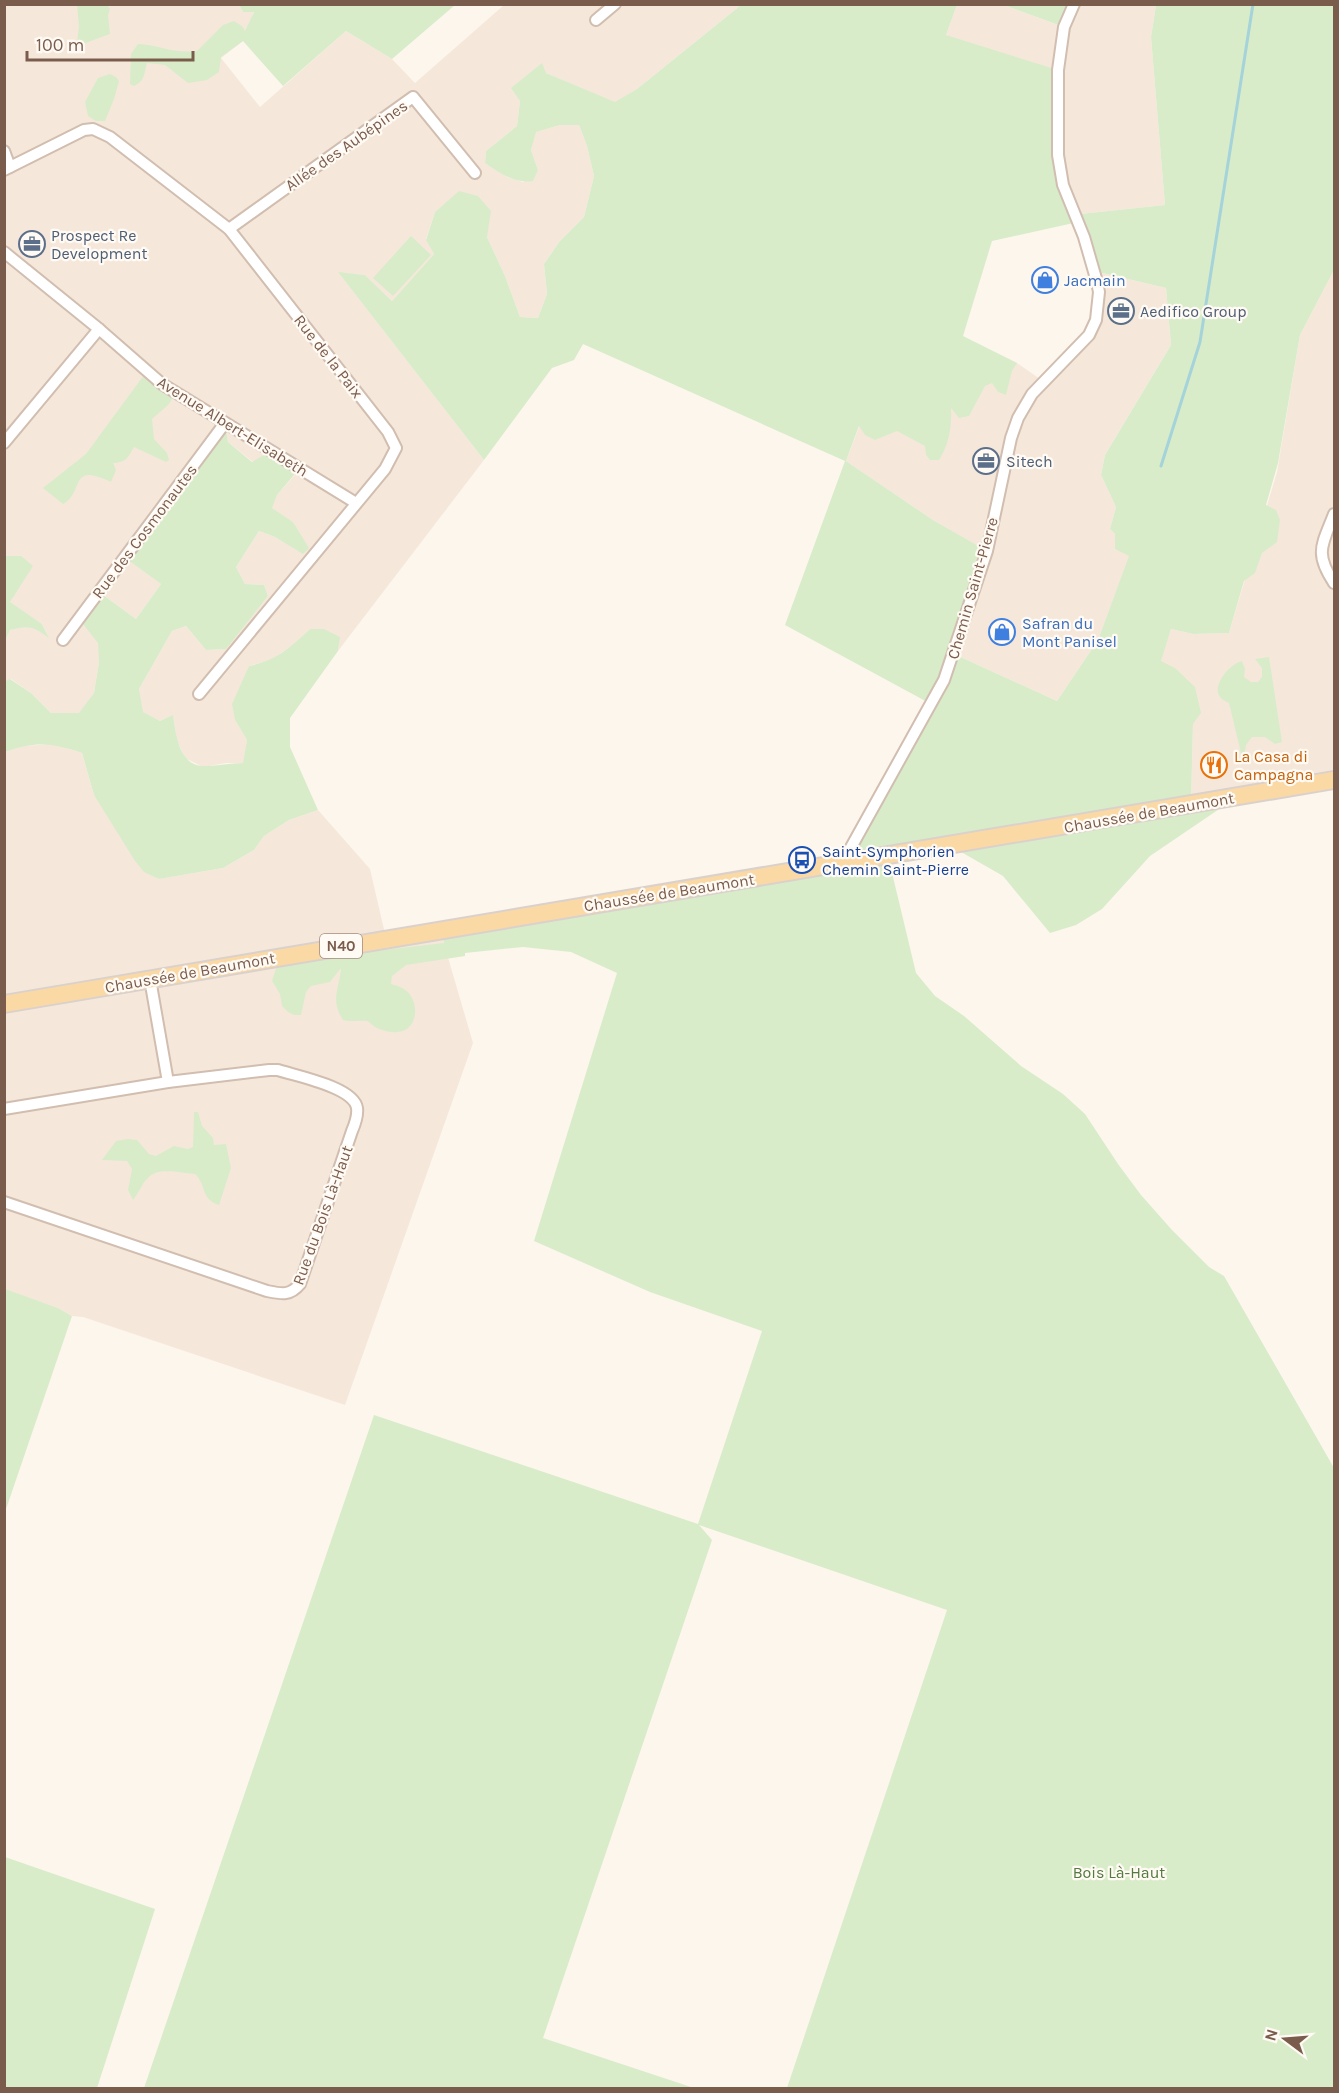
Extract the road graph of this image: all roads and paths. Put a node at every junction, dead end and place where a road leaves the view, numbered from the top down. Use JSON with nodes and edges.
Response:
{"nodes":[{"id":1,"x":615,"y":4,"type":"edge"},
{"id":2,"x":1074,"y":4,"type":"edge"},
{"id":3,"x":596,"y":20,"type":"dead end"},
{"id":4,"x":4,"y":151,"type":"edge"},
{"id":5,"x":8,"y":168,"type":"edge"},
{"id":6,"x":475,"y":173,"type":"dead end"},
{"id":7,"x":229,"y":229,"type":"junction"},
{"id":8,"x":4,"y":252,"type":"edge"},
{"id":9,"x":99,"y":329,"type":"junction"},
{"id":10,"x":225,"y":423,"type":"junction"},
{"id":11,"x":4,"y":443,"type":"edge"},
{"id":12,"x":356,"y":502,"type":"junction"},
{"id":13,"x":1335,"y":514,"type":"edge"},
{"id":14,"x":1335,"y":583,"type":"edge"},
{"id":15,"x":63,"y":640,"type":"dead end"},
{"id":16,"x":199,"y":694,"type":"dead end"},
{"id":17,"x":1335,"y":780,"type":"edge"},
{"id":18,"x":847,"y":862,"type":"junction"},
{"id":19,"x":150,"y":980,"type":"junction"},
{"id":20,"x":4,"y":1004,"type":"edge"},
{"id":21,"x":168,"y":1082,"type":"junction"},
{"id":22,"x":4,"y":1109,"type":"edge"},
{"id":23,"x":4,"y":1202,"type":"edge"}],
"edges":[{"from":1,"to":3,"type":"street"},
{"from":2,"to":18,"type":"street","name":"Chemin Saint-Pierre"},
{"from":4,"to":5,"type":"street"},
{"from":5,"to":7,"type":"street","name":"Rue de la Paix"},
{"from":6,"to":7,"type":"street","name":"Allée des Aubépines"},
{"from":7,"to":12,"type":"street","name":"Rue de la Paix"},
{"from":8,"to":9,"type":"street","name":"Avenue Albert-Elisabeth"},
{"from":9,"to":10,"type":"street","name":"Avenue Albert-Elisabeth"},
{"from":9,"to":11,"type":"street"},
{"from":10,"to":12,"type":"street","name":"Avenue Albert-Elisabeth"},
{"from":10,"to":15,"type":"street","name":"Rue des Cosmonautes"},
{"from":12,"to":16,"type":"street","name":"Rue de la Paix"},
{"from":13,"to":14,"type":"street"},
{"from":17,"to":18,"type":"main road","name":"Chaussée de Beaumont","number":"N40"},
{"from":18,"to":19,"type":"main road","name":"Chaussée de Beaumont","number":"N40"},
{"from":19,"to":20,"type":"main road","name":"Chaussée de Beaumont","number":"N40"},
{"from":19,"to":21,"type":"street"},
{"from":21,"to":22,"type":"street","name":"Rue du Bois Là-Haut"},
{"from":21,"to":23,"type":"street","name":"Rue du Bois Là-Haut"}]}
